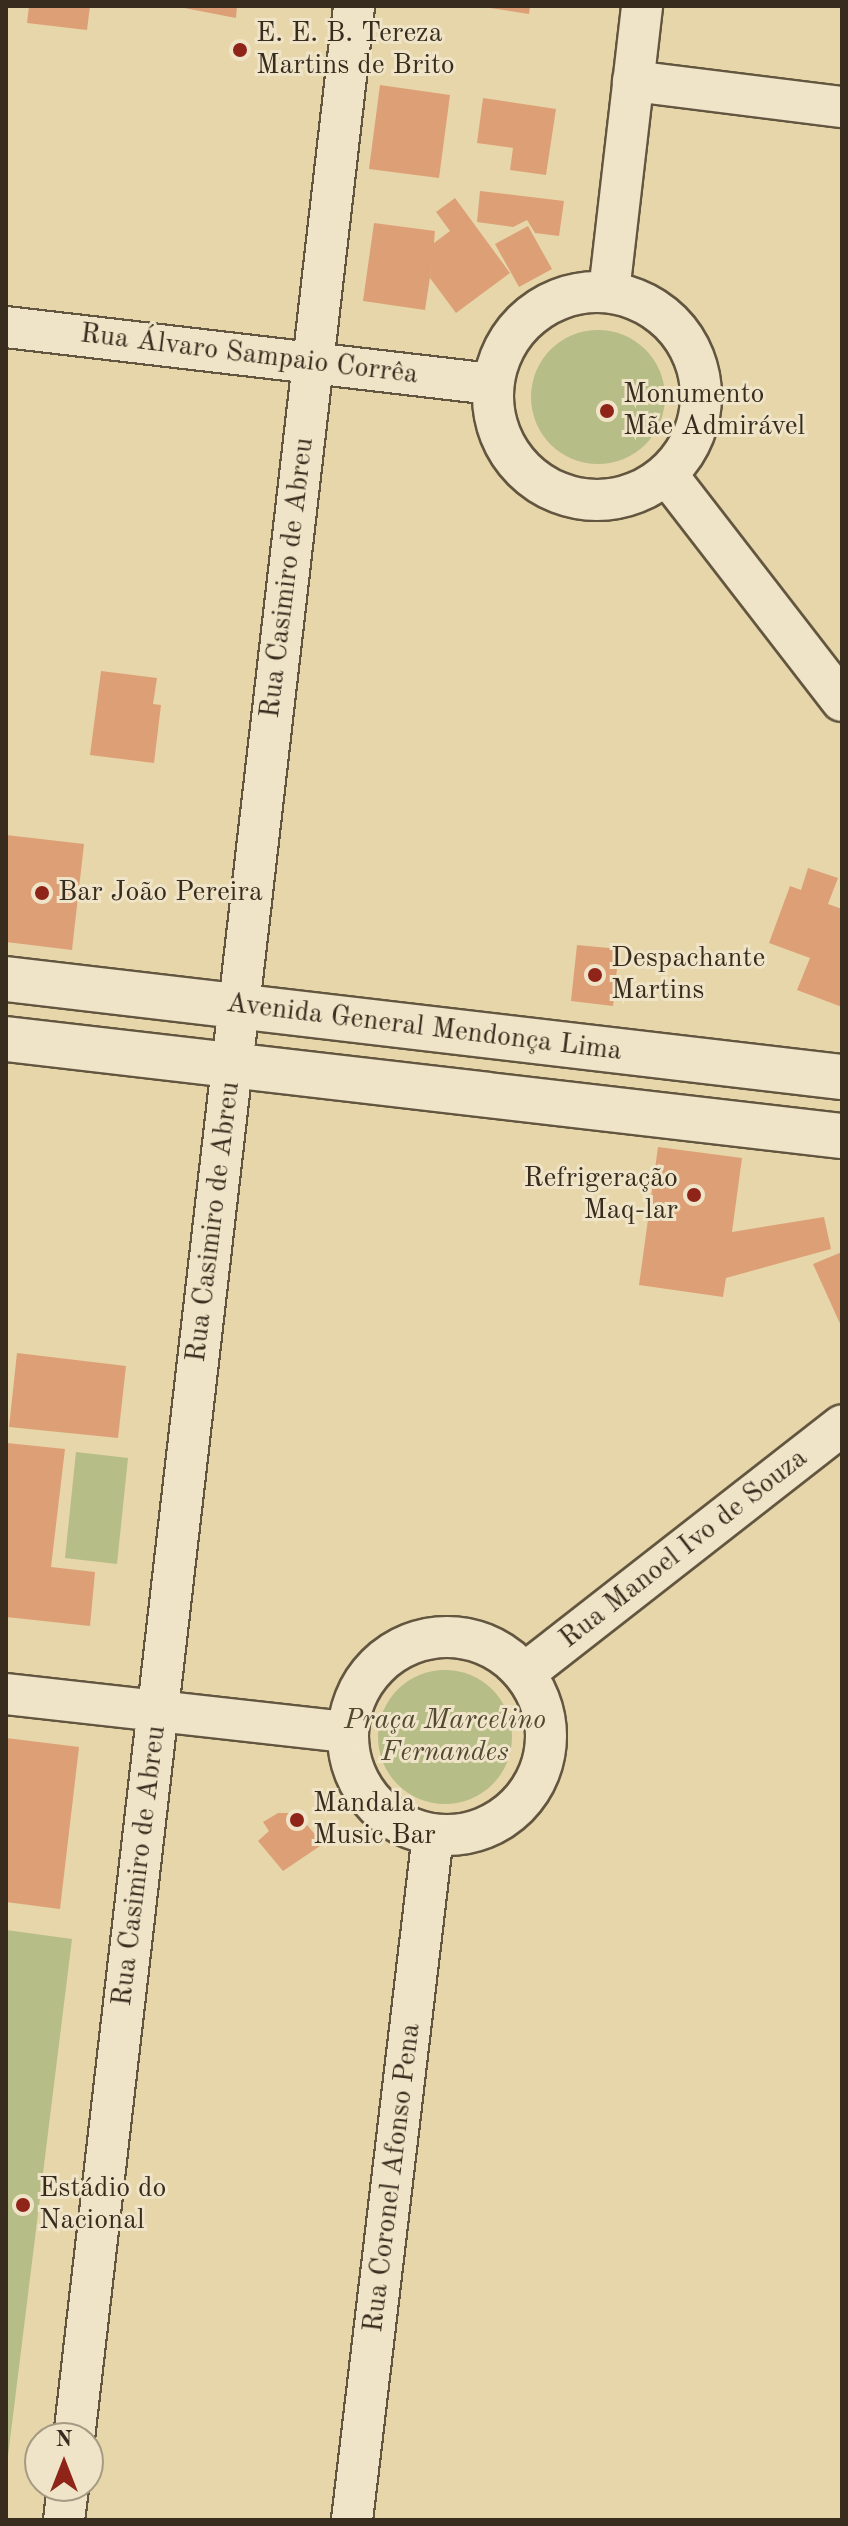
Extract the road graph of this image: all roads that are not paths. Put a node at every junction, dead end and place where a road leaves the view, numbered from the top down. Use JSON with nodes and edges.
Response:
{"nodes":[{"id":1,"x":354,"y":6,"type":"edge"},
{"id":2,"x":642,"y":6,"type":"edge"},
{"id":3,"x":633,"y":81,"type":"junction"},
{"id":4,"x":842,"y":107,"type":"edge"},
{"id":5,"x":609,"y":292,"type":"junction"},
{"id":6,"x":6,"y":327,"type":"edge"},
{"id":7,"x":313,"y":363,"type":"junction"},
{"id":8,"x":492,"y":384,"type":"junction"},
{"id":9,"x":668,"y":476,"type":"junction"},
{"id":10,"x":842,"y":701,"type":"edge"},
{"id":11,"x":6,"y":979,"type":"edge"},
{"id":12,"x":239,"y":1006,"type":"junction"},
{"id":13,"x":6,"y":1039,"type":"edge"},
{"id":14,"x":232,"y":1065,"type":"junction"},
{"id":15,"x":842,"y":1077,"type":"edge"},
{"id":16,"x":842,"y":1136,"type":"edge"},
{"id":17,"x":842,"y":1425,"type":"edge"},
{"id":18,"x":525,"y":1673,"type":"junction"},
{"id":19,"x":6,"y":1694,"type":"edge"},
{"id":20,"x":158,"y":1711,"type":"junction"},
{"id":21,"x":347,"y":1732,"type":"junction"},
{"id":22,"x":433,"y":1835,"type":"junction"},
{"id":23,"x":76,"y":2422,"type":"edge"},
{"id":24,"x":352,"y":2520,"type":"edge"}],
"edges":[{"from":1,"to":7,"type":"street","name":"Rua Casimiro de Abreu"},
{"from":2,"to":3,"type":"street"},
{"from":3,"to":4,"type":"street"},
{"from":3,"to":5,"type":"street"},
{"from":5,"to":8,"type":"street"},
{"from":5,"to":9,"type":"street"},
{"from":6,"to":7,"type":"street","name":"Rua Álvaro Sampaio Corrêa"},
{"from":7,"to":8,"type":"street","name":"Rua Álvaro Sampaio Corrêa"},
{"from":7,"to":12,"type":"street","name":"Rua Casimiro de Abreu"},
{"from":8,"to":9,"type":"street"},
{"from":9,"to":10,"type":"street"},
{"from":11,"to":12,"type":"street","name":"Avenida General Mendonça Lima"},
{"from":12,"to":14,"type":"street","name":"Rua Casimiro de Abreu"},
{"from":12,"to":15,"type":"street","name":"Avenida General Mendonça Lima"},
{"from":13,"to":14,"type":"street","name":"Avenida General Mendonça Lima"},
{"from":14,"to":16,"type":"street","name":"Avenida General Mendonça Lima"},
{"from":14,"to":20,"type":"street","name":"Rua Casimiro de Abreu"},
{"from":17,"to":18,"type":"street","name":"Rua Manoel Ivo de Souza"},
{"from":18,"to":21,"type":"street"},
{"from":18,"to":22,"type":"street"},
{"from":19,"to":20,"type":"street"},
{"from":20,"to":21,"type":"street"},
{"from":20,"to":23,"type":"street","name":"Rua Casimiro de Abreu"},
{"from":21,"to":22,"type":"street"},
{"from":22,"to":24,"type":"street","name":"Rua Coronel Afonso Pena"}]}
